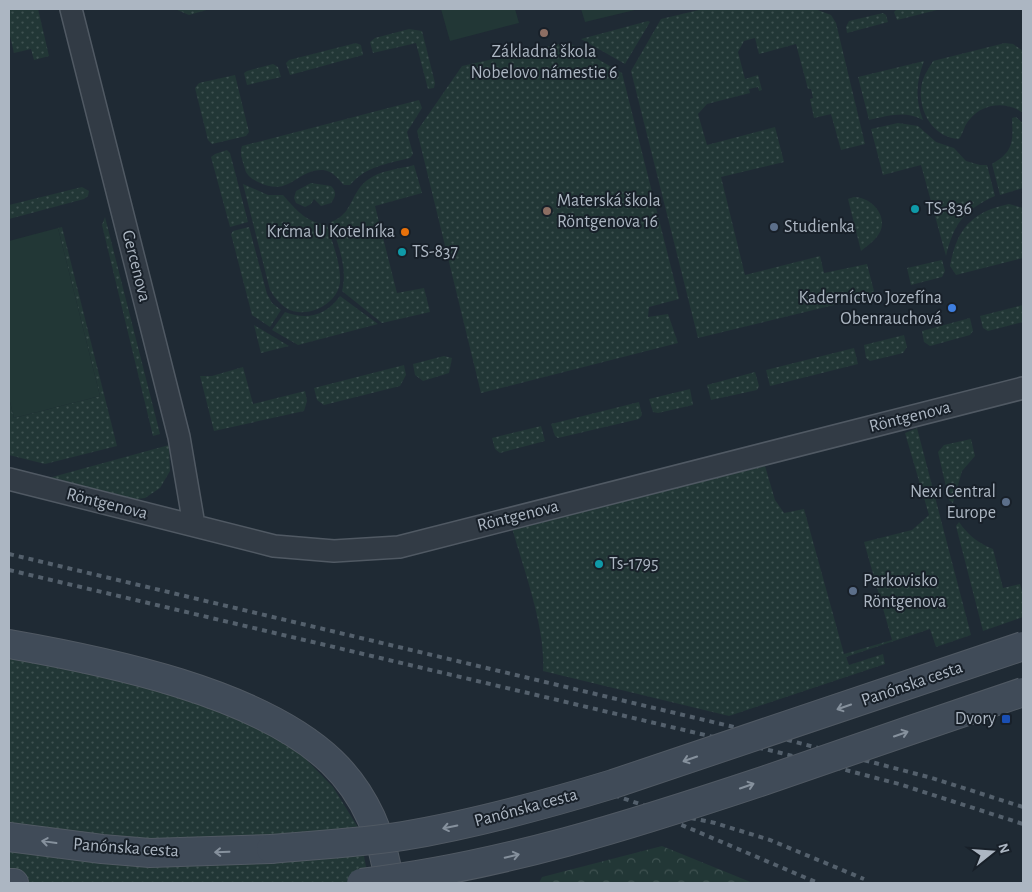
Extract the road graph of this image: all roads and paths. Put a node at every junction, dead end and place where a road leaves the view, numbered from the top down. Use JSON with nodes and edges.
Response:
{"nodes":[{"id":1,"x":71,"y":9,"type":"edge"},
{"id":2,"x":1023,"y":388,"type":"edge"},
{"id":3,"x":9,"y":479,"type":"edge"},
{"id":4,"x":194,"y":525,"type":"junction"},
{"id":5,"x":9,"y":644,"type":"edge"},
{"id":6,"x":1023,"y":646,"type":"edge"},
{"id":7,"x":1023,"y":692,"type":"edge"},
{"id":8,"x":9,"y":837,"type":"edge"},
{"id":9,"x":9,"y":883,"type":"edge"},
{"id":10,"x":14,"y":883,"type":"edge"},
{"id":11,"x":361,"y":883,"type":"edge"},
{"id":12,"x":388,"y":883,"type":"edge"}],
"edges":[{"from":1,"to":4,"type":"street","name":"Gercenova"},
{"from":2,"to":4,"type":"street","name":"Röntgenova"},
{"from":3,"to":4,"type":"street","name":"Röntgenova"},
{"from":5,"to":12,"type":"main road"},
{"from":6,"to":8,"type":"main road","name":"Panónska cesta","one_way":true,"bridge":true},
{"from":11,"to":7,"type":"main road","one_way":true,"bridge":true},
{"from":9,"to":10,"type":"main road"}]}
